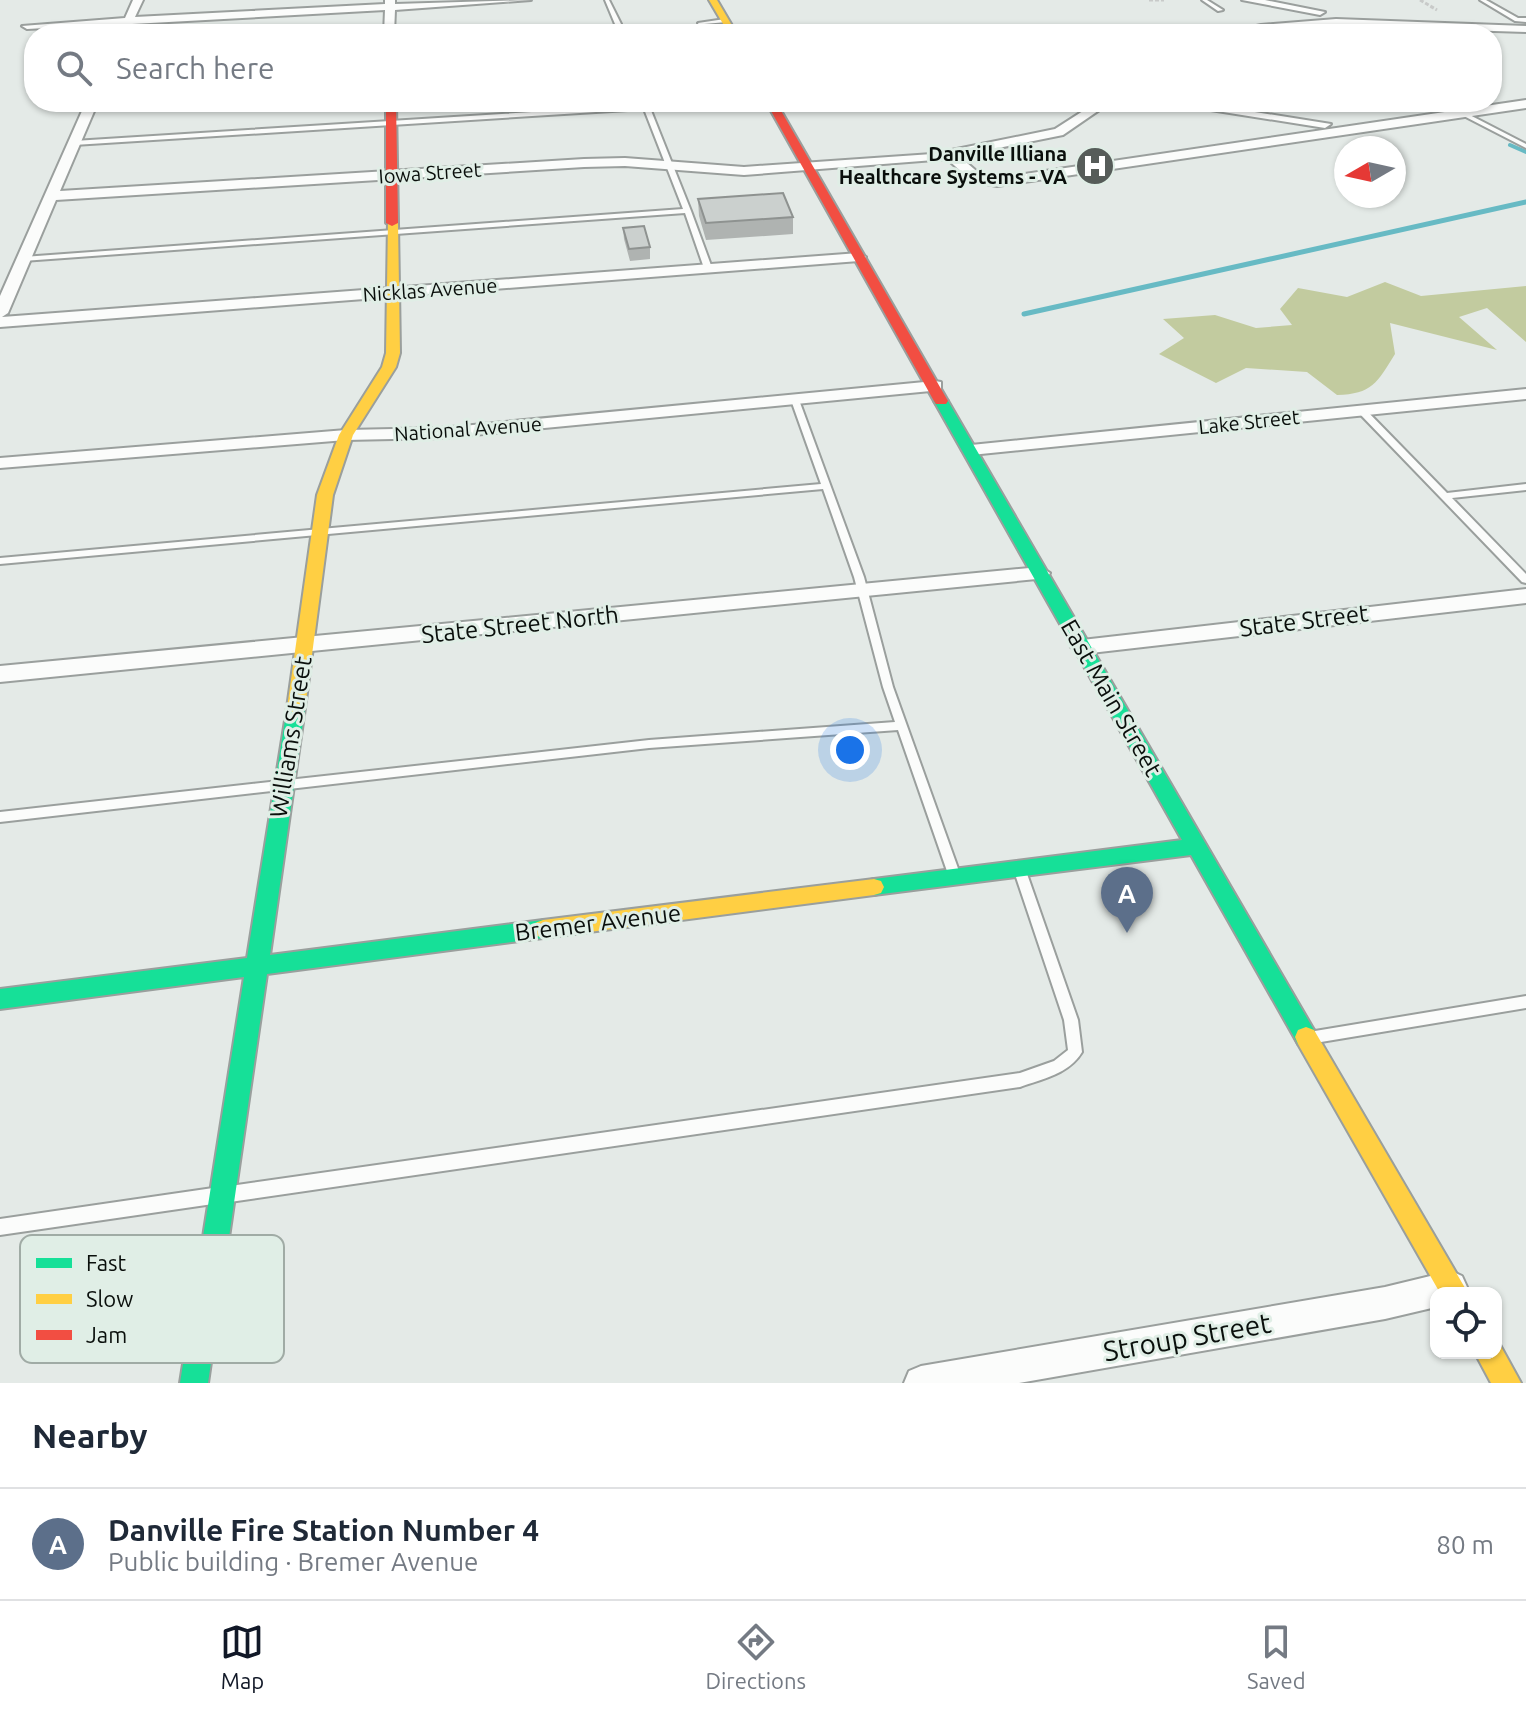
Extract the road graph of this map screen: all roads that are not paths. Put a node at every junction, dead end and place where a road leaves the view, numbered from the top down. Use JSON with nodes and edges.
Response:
{"nodes":[{"id":1,"x":138,"y":0,"type":"edge"},
{"id":2,"x":526,"y":0,"type":"edge"},
{"id":3,"x":607,"y":0,"type":"edge"},
{"id":4,"x":713,"y":0,"type":"edge"},
{"id":5,"x":1204,"y":0,"type":"edge"},
{"id":6,"x":1247,"y":0,"type":"edge"},
{"id":7,"x":1482,"y":0,"type":"edge"},
{"id":8,"x":390,"y":3,"type":"edge"},
{"id":9,"x":1220,"y":10,"type":"dead end"},
{"id":10,"x":129,"y":20,"type":"junction"},
{"id":11,"x":1522,"y":20,"type":"edge"},
{"id":12,"x":61,"y":24,"type":"edge"},
{"id":13,"x":127,"y":24,"type":"edge"},
{"id":14,"x":389,"y":24,"type":"edge"},
{"id":15,"x":618,"y":24,"type":"edge"},
{"id":16,"x":727,"y":24,"type":"edge"},
{"id":17,"x":1304,"y":24,"type":"edge"},
{"id":18,"x":1425,"y":24,"type":"edge"},
{"id":19,"x":1502,"y":28,"type":"edge"},
{"id":20,"x":1526,"y":29,"type":"edge"},
{"id":21,"x":1526,"y":104,"type":"edge"},
{"id":22,"x":1502,"y":107,"type":"edge"},
{"id":23,"x":88,"y":112,"type":"edge"},
{"id":24,"x":391,"y":112,"type":"edge"},
{"id":25,"x":551,"y":112,"type":"edge"},
{"id":26,"x":648,"y":112,"type":"edge"},
{"id":27,"x":777,"y":112,"type":"edge"},
{"id":28,"x":1090,"y":112,"type":"edge"},
{"id":29,"x":1228,"y":112,"type":"edge"},
{"id":30,"x":1469,"y":112,"type":"edge"},
{"id":31,"x":1462,"y":113,"type":"junction"},
{"id":32,"x":391,"y":124,"type":"junction"},
{"id":33,"x":1374,"y":125,"type":"junction"},
{"id":34,"x":74,"y":143,"type":"junction"},
{"id":35,"x":1526,"y":146,"type":"edge"},
{"id":36,"x":950,"y":155,"type":"junction"},
{"id":37,"x":670,"y":165,"type":"junction"},
{"id":38,"x":808,"y":168,"type":"junction"},
{"id":39,"x":391,"y":176,"type":"junction"},
{"id":40,"x":51,"y":196,"type":"junction"},
{"id":41,"x":688,"y":211,"type":"junction"},
{"id":42,"x":392,"y":234,"type":"junction"},
{"id":43,"x":859,"y":257,"type":"junction"},
{"id":44,"x":23,"y":259,"type":"junction"},
{"id":45,"x":708,"y":268,"type":"junction"},
{"id":46,"x":392,"y":292,"type":"junction"},
{"id":47,"x":0,"y":313,"type":"edge"},
{"id":48,"x":0,"y":322,"type":"edge"},
{"id":49,"x":935,"y":386,"type":"junction"},
{"id":50,"x":1526,"y":394,"type":"edge"},
{"id":51,"x":795,"y":400,"type":"junction"},
{"id":52,"x":1361,"y":410,"type":"junction"},
{"id":53,"x":346,"y":435,"type":"junction"},
{"id":54,"x":971,"y":450,"type":"junction"},
{"id":55,"x":0,"y":463,"type":"edge"},
{"id":56,"x":827,"y":486,"type":"junction"},
{"id":57,"x":1526,"y":487,"type":"edge"},
{"id":58,"x":1444,"y":496,"type":"junction"},
{"id":59,"x":321,"y":533,"type":"junction"},
{"id":60,"x":0,"y":561,"type":"edge"},
{"id":61,"x":1040,"y":573,"type":"junction"},
{"id":62,"x":863,"y":592,"type":"junction"},
{"id":63,"x":1525,"y":593,"type":"edge"},
{"id":64,"x":307,"y":642,"type":"junction"},
{"id":65,"x":1082,"y":647,"type":"junction"},
{"id":66,"x":0,"y":674,"type":"edge"},
{"id":67,"x":902,"y":726,"type":"junction"},
{"id":68,"x":283,"y":787,"type":"junction"},
{"id":69,"x":0,"y":817,"type":"edge"},
{"id":70,"x":1195,"y":846,"type":"junction"},
{"id":71,"x":1020,"y":870,"type":"junction"},
{"id":72,"x":956,"y":878,"type":"junction"},
{"id":73,"x":254,"y":967,"type":"junction"},
{"id":74,"x":0,"y":999,"type":"edge"},
{"id":75,"x":1526,"y":1002,"type":"edge"},
{"id":76,"x":1307,"y":1039,"type":"junction"},
{"id":77,"x":221,"y":1195,"type":"junction"},
{"id":78,"x":0,"y":1227,"type":"edge"},
{"id":79,"x":215,"y":1235,"type":"edge"},
{"id":80,"x":1451,"y":1287,"type":"edge"},
{"id":81,"x":1430,"y":1294,"type":"edge"},
{"id":82,"x":1493,"y":1359,"type":"edge"},
{"id":83,"x":197,"y":1363,"type":"edge"},
{"id":84,"x":194,"y":1383,"type":"edge"},
{"id":85,"x":921,"y":1383,"type":"edge"},
{"id":86,"x":1507,"y":1383,"type":"edge"}],
"edges":[{"from":1,"to":10,"type":"street"},
{"from":2,"to":8,"type":"street"},
{"from":3,"to":15,"type":"lane"},
{"from":4,"to":16,"type":"street"},
{"from":5,"to":9,"type":"lane"},
{"from":6,"to":11,"type":"street"},
{"from":7,"to":11,"type":"lane"},
{"from":8,"to":10,"type":"street"},
{"from":8,"to":14,"type":"street"},
{"from":10,"to":12,"type":"street"},
{"from":10,"to":13,"type":"street"},
{"from":17,"to":18,"type":"street"},
{"from":19,"to":20,"type":"street"},
{"from":21,"to":22,"type":"street"},
{"from":23,"to":34,"type":"street"},
{"from":24,"to":32,"type":"street","name":"Williams Street"},
{"from":25,"to":32,"type":"lane"},
{"from":26,"to":37,"type":"lane"},
{"from":27,"to":38,"type":"street","name":"East Main Street"},
{"from":28,"to":36,"type":"street","name":"Iowa Street"},
{"from":29,"to":33,"type":"street"},
{"from":30,"to":31,"type":"street"},
{"from":31,"to":33,"type":"street"},
{"from":31,"to":35,"type":"lane"},
{"from":32,"to":34,"type":"lane"},
{"from":32,"to":39,"type":"street","name":"Williams Street"},
{"from":33,"to":36,"type":"street"},
{"from":34,"to":40,"type":"street"},
{"from":36,"to":38,"type":"street","name":"Iowa Street"},
{"from":37,"to":38,"type":"street","name":"Iowa Street"},
{"from":37,"to":39,"type":"street","name":"Iowa Street"},
{"from":37,"to":41,"type":"lane"},
{"from":38,"to":43,"type":"street","name":"East Main Street"},
{"from":39,"to":40,"type":"street","name":"Iowa Street"},
{"from":39,"to":42,"type":"street","name":"Williams Street"},
{"from":40,"to":44,"type":"street"},
{"from":41,"to":42,"type":"lane"},
{"from":41,"to":45,"type":"lane"},
{"from":42,"to":44,"type":"lane"},
{"from":42,"to":46,"type":"street","name":"Williams Street"},
{"from":43,"to":45,"type":"street","name":"Nicklas Avenue"},
{"from":43,"to":49,"type":"street","name":"East Main Street"},
{"from":44,"to":47,"type":"street"},
{"from":45,"to":46,"type":"street","name":"Nicklas Avenue"},
{"from":46,"to":48,"type":"street","name":"Nicklas Avenue"},
{"from":46,"to":53,"type":"street","name":"Williams Street"},
{"from":49,"to":51,"type":"street","name":"National Avenue"},
{"from":49,"to":54,"type":"street","name":"East Main Street"},
{"from":50,"to":52,"type":"street","name":"Lake Street"},
{"from":51,"to":53,"type":"street","name":"National Avenue"},
{"from":51,"to":56,"type":"lane"},
{"from":52,"to":54,"type":"street","name":"Lake Street"},
{"from":52,"to":58,"type":"lane"},
{"from":53,"to":55,"type":"street","name":"National Avenue"},
{"from":53,"to":59,"type":"street","name":"Williams Street"},
{"from":54,"to":61,"type":"street","name":"East Main Street"},
{"from":56,"to":59,"type":"lane"},
{"from":56,"to":62,"type":"lane"},
{"from":57,"to":58,"type":"lane"},
{"from":58,"to":63,"type":"lane"},
{"from":59,"to":60,"type":"lane"},
{"from":59,"to":64,"type":"street","name":"Williams Street"},
{"from":61,"to":62,"type":"street","name":"State Street North"},
{"from":61,"to":65,"type":"street","name":"East Main Street"},
{"from":62,"to":64,"type":"street","name":"State Street North"},
{"from":62,"to":67,"type":"lane"},
{"from":63,"to":65,"type":"street","name":"State Street"},
{"from":64,"to":66,"type":"street","name":"State Street North"},
{"from":64,"to":68,"type":"street","name":"Williams Street"},
{"from":65,"to":70,"type":"street","name":"East Main Street"},
{"from":67,"to":68,"type":"lane"},
{"from":67,"to":72,"type":"lane"},
{"from":68,"to":69,"type":"lane"},
{"from":68,"to":73,"type":"street","name":"Williams Street"},
{"from":70,"to":71,"type":"street","name":"Bremer Avenue"},
{"from":70,"to":76,"type":"street","name":"East Main Street"},
{"from":71,"to":72,"type":"street","name":"Bremer Avenue"},
{"from":71,"to":77,"type":"lane"},
{"from":72,"to":73,"type":"street","name":"Bremer Avenue"},
{"from":73,"to":74,"type":"street","name":"Bremer Avenue"},
{"from":73,"to":77,"type":"street","name":"Williams Street"},
{"from":75,"to":76,"type":"lane"},
{"from":76,"to":80,"type":"street","name":"East Main Street"},
{"from":77,"to":78,"type":"lane"},
{"from":77,"to":79,"type":"street","name":"Williams Street"},
{"from":81,"to":85,"type":"street","name":"Stroup Street"},
{"from":82,"to":86,"type":"street"},
{"from":83,"to":84,"type":"street","name":"Williams Street"}]}
